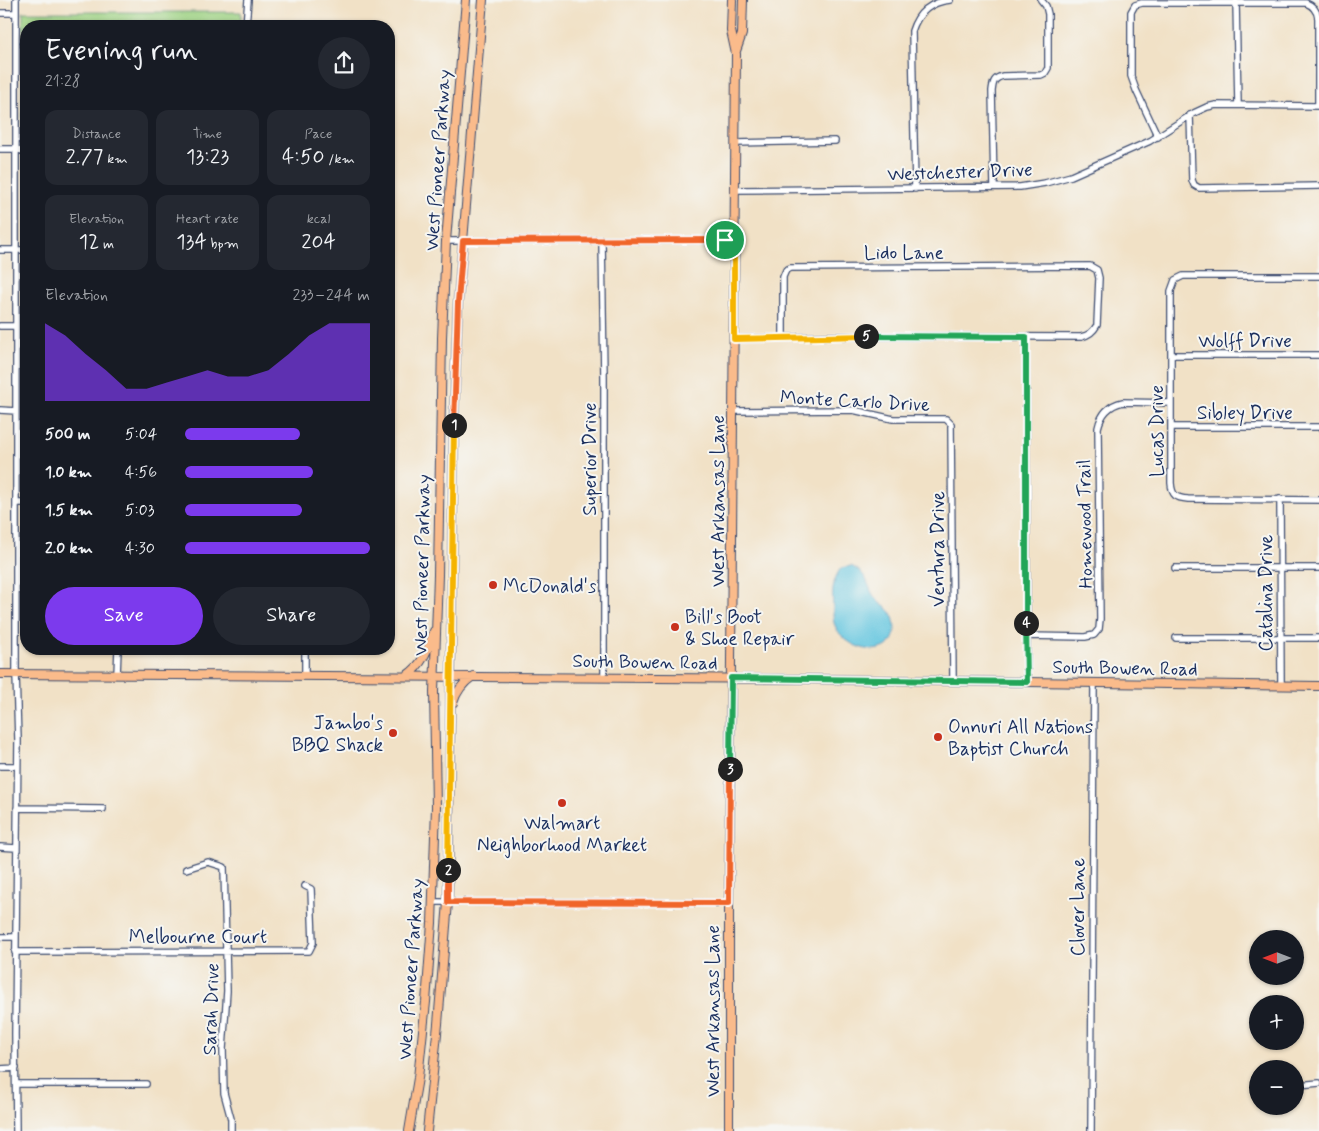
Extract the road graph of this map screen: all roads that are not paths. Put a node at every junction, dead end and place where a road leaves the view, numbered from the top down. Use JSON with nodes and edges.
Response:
{"nodes":[{"id":1,"x":16,"y":0,"type":"edge"},
{"id":2,"x":248,"y":0,"type":"edge"},
{"id":3,"x":466,"y":0,"type":"edge"},
{"id":4,"x":483,"y":0,"type":"edge"},
{"id":5,"x":732,"y":0,"type":"edge"},
{"id":6,"x":743,"y":0,"type":"edge"},
{"id":7,"x":950,"y":0,"type":"edge"},
{"id":8,"x":1042,"y":1,"type":"edge"},
{"id":9,"x":1208,"y":1,"type":"edge"},
{"id":10,"x":1236,"y":2,"type":"junction"},
{"id":11,"x":0,"y":13,"type":"edge"},
{"id":12,"x":16,"y":13,"type":"junction"},
{"id":13,"x":246,"y":20,"type":"edge"},
{"id":14,"x":462,"y":48,"type":"junction"},
{"id":15,"x":479,"y":50,"type":"junction"},
{"id":16,"x":736,"y":51,"type":"junction"},
{"id":17,"x":1238,"y":105,"type":"junction"},
{"id":18,"x":1319,"y":106,"type":"edge"},
{"id":19,"x":1190,"y":116,"type":"junction"},
{"id":20,"x":1158,"y":137,"type":"junction"},
{"id":21,"x":735,"y":142,"type":"junction"},
{"id":22,"x":835,"y":142,"type":"dead end"},
{"id":23,"x":0,"y":149,"type":"edge"},
{"id":24,"x":16,"y":149,"type":"junction"},
{"id":25,"x":20,"y":150,"type":"edge"},
{"id":26,"x":1319,"y":186,"type":"edge"},
{"id":27,"x":994,"y":187,"type":"junction"},
{"id":28,"x":914,"y":189,"type":"junction"},
{"id":29,"x":735,"y":190,"type":"junction"},
{"id":30,"x":734,"y":240,"type":"junction"},
{"id":31,"x":446,"y":241,"type":"junction"},
{"id":32,"x":463,"y":241,"type":"junction"},
{"id":33,"x":602,"y":241,"type":"junction"},
{"id":34,"x":0,"y":250,"type":"edge"},
{"id":35,"x":16,"y":250,"type":"junction"},
{"id":36,"x":20,"y":250,"type":"edge"},
{"id":37,"x":1319,"y":276,"type":"edge"},
{"id":38,"x":0,"y":326,"type":"edge"},
{"id":39,"x":15,"y":326,"type":"junction"},
{"id":40,"x":783,"y":337,"type":"junction"},
{"id":41,"x":1026,"y":337,"type":"junction"},
{"id":42,"x":734,"y":339,"type":"junction"},
{"id":43,"x":1319,"y":355,"type":"edge"},
{"id":44,"x":1171,"y":356,"type":"junction"},
{"id":45,"x":1171,"y":403,"type":"junction"},
{"id":46,"x":0,"y":410,"type":"edge"},
{"id":47,"x":16,"y":411,"type":"junction"},
{"id":48,"x":733,"y":411,"type":"junction"},
{"id":49,"x":946,"y":419,"type":"joint"},
{"id":50,"x":1171,"y":426,"type":"junction"},
{"id":51,"x":1319,"y":427,"type":"edge"},
{"id":52,"x":438,"y":495,"type":"junction"},
{"id":53,"x":454,"y":498,"type":"junction"},
{"id":54,"x":1280,"y":500,"type":"junction"},
{"id":55,"x":1319,"y":500,"type":"edge"},
{"id":56,"x":16,"y":503,"type":"junction"},
{"id":57,"x":20,"y":503,"type":"edge"},
{"id":58,"x":1175,"y":568,"type":"dead end"},
{"id":59,"x":1280,"y":568,"type":"junction"},
{"id":60,"x":1319,"y":568,"type":"edge"},
{"id":61,"x":437,"y":622,"type":"junction"},
{"id":62,"x":1026,"y":636,"type":"junction"},
{"id":63,"x":1176,"y":638,"type":"dead end"},
{"id":64,"x":1281,"y":638,"type":"junction"},
{"id":65,"x":1319,"y":638,"type":"edge"},
{"id":66,"x":118,"y":655,"type":"edge"},
{"id":67,"x":304,"y":655,"type":"edge"},
{"id":68,"x":0,"y":674,"type":"edge"},
{"id":69,"x":16,"y":674,"type":"junction"},
{"id":70,"x":117,"y":674,"type":"junction"},
{"id":71,"x":304,"y":675,"type":"junction"},
{"id":72,"x":406,"y":676,"type":"junction"},
{"id":73,"x":435,"y":676,"type":"junction"},
{"id":74,"x":452,"y":676,"type":"junction"},
{"id":75,"x":473,"y":676,"type":"junction"},
{"id":76,"x":604,"y":677,"type":"junction"},
{"id":77,"x":731,"y":678,"type":"junction"},
{"id":78,"x":953,"y":681,"type":"junction"},
{"id":79,"x":1027,"y":682,"type":"junction"},
{"id":80,"x":1094,"y":683,"type":"junction"},
{"id":81,"x":1281,"y":685,"type":"junction"},
{"id":82,"x":1319,"y":686,"type":"edge"},
{"id":83,"x":451,"y":713,"type":"junction"},
{"id":84,"x":0,"y":766,"type":"edge"},
{"id":85,"x":17,"y":766,"type":"junction"},
{"id":86,"x":17,"y":808,"type":"junction"},
{"id":87,"x":103,"y":810,"type":"dead end"},
{"id":88,"x":0,"y":847,"type":"edge"},
{"id":89,"x":16,"y":848,"type":"junction"},
{"id":90,"x":186,"y":869,"type":"dead end"},
{"id":91,"x":305,"y":886,"type":"dead end"},
{"id":92,"x":433,"y":902,"type":"junction"},
{"id":93,"x":448,"y":902,"type":"junction"},
{"id":94,"x":729,"y":903,"type":"junction"},
{"id":95,"x":0,"y":937,"type":"edge"},
{"id":96,"x":16,"y":937,"type":"junction"},
{"id":97,"x":226,"y":951,"type":"junction"},
{"id":98,"x":16,"y":952,"type":"junction"},
{"id":99,"x":16,"y":1068,"type":"junction"},
{"id":100,"x":0,"y":1069,"type":"edge"},
{"id":101,"x":1319,"y":1083,"type":"edge"},
{"id":102,"x":16,"y":1084,"type":"junction"},
{"id":103,"x":146,"y":1084,"type":"dead end"},
{"id":104,"x":1304,"y":1085,"type":"edge"},
{"id":105,"x":16,"y":1131,"type":"edge"},
{"id":106,"x":231,"y":1131,"type":"edge"},
{"id":107,"x":409,"y":1131,"type":"edge"},
{"id":108,"x":427,"y":1131,"type":"edge"},
{"id":109,"x":729,"y":1131,"type":"edge"},
{"id":110,"x":1090,"y":1131,"type":"edge"}],
"edges":[{"from":1,"to":12,"type":"street"},
{"from":2,"to":13,"type":"street"},
{"from":3,"to":14,"type":"main road","name":"West Pioneer Parkway"},
{"from":4,"to":15,"type":"main road","name":"West Pioneer Parkway"},
{"from":5,"to":16,"type":"main road","name":"West Arkansas Lane"},
{"from":6,"to":16,"type":"main road","name":"West Arkansas Lane"},
{"from":7,"to":28,"type":"street"},
{"from":8,"to":27,"type":"street"},
{"from":9,"to":10,"type":"street"},
{"from":9,"to":20,"type":"street"},
{"from":10,"to":17,"type":"street"},
{"from":10,"to":18,"type":"street"},
{"from":11,"to":12,"type":"street"},
{"from":12,"to":24,"type":"street"},
{"from":14,"to":15,"type":"main road"},
{"from":14,"to":31,"type":"main road","name":"West Pioneer Parkway"},
{"from":15,"to":32,"type":"main road","name":"West Pioneer Parkway"},
{"from":16,"to":21,"type":"main road","name":"West Arkansas Lane"},
{"from":17,"to":18,"type":"street","name":"Westchester Drive"},
{"from":17,"to":19,"type":"street","name":"Westchester Drive"},
{"from":19,"to":20,"type":"street","name":"Westchester Drive"},
{"from":19,"to":26,"type":"street"},
{"from":20,"to":27,"type":"street","name":"Westchester Drive"},
{"from":21,"to":22,"type":"street"},
{"from":21,"to":29,"type":"main road","name":"West Arkansas Lane"},
{"from":23,"to":24,"type":"street"},
{"from":24,"to":25,"type":"street"},
{"from":24,"to":35,"type":"street"},
{"from":27,"to":28,"type":"street","name":"Westchester Drive"},
{"from":28,"to":29,"type":"street","name":"Westchester Drive"},
{"from":29,"to":30,"type":"main road","name":"West Arkansas Lane"},
{"from":30,"to":33,"type":"street"},
{"from":30,"to":42,"type":"main road","name":"West Arkansas Lane"},
{"from":31,"to":32,"type":"street"},
{"from":31,"to":52,"type":"main road","name":"West Pioneer Parkway"},
{"from":32,"to":33,"type":"street"},
{"from":32,"to":53,"type":"main road","name":"West Pioneer Parkway"},
{"from":33,"to":76,"type":"street","name":"Superior Drive"},
{"from":34,"to":35,"type":"street"},
{"from":35,"to":36,"type":"street"},
{"from":35,"to":39,"type":"street"},
{"from":37,"to":44,"type":"street","name":"Lucas Drive"},
{"from":38,"to":39,"type":"street"},
{"from":39,"to":47,"type":"street"},
{"from":40,"to":41,"type":"street"},
{"from":40,"to":41,"type":"street","name":"Lido Lane"},
{"from":40,"to":42,"type":"street"},
{"from":41,"to":62,"type":"street"},
{"from":42,"to":48,"type":"main road","name":"West Arkansas Lane"},
{"from":43,"to":44,"type":"street","name":"Wolff Drive"},
{"from":44,"to":45,"type":"street","name":"Lucas Drive"},
{"from":45,"to":50,"type":"street","name":"Lucas Drive"},
{"from":45,"to":62,"type":"street","name":"Homewood Trail"},
{"from":46,"to":47,"type":"street"},
{"from":47,"to":56,"type":"street"},
{"from":48,"to":49,"type":"street","name":"Monte Carlo Drive"},
{"from":48,"to":77,"type":"main road","name":"West Arkansas Lane"},
{"from":49,"to":78,"type":"street","name":"Ventura Drive"},
{"from":50,"to":51,"type":"street","name":"Sibley Drive"},
{"from":50,"to":54,"type":"street","name":"Lucas Drive"},
{"from":52,"to":53,"type":"main road"},
{"from":52,"to":61,"type":"main road","name":"West Pioneer Parkway"},
{"from":53,"to":74,"type":"main road","name":"West Pioneer Parkway"},
{"from":54,"to":55,"type":"street","name":"Lucas Drive"},
{"from":54,"to":59,"type":"street","name":"Catalina Drive"},
{"from":56,"to":57,"type":"street"},
{"from":56,"to":69,"type":"street"},
{"from":58,"to":59,"type":"street"},
{"from":59,"to":60,"type":"street"},
{"from":59,"to":64,"type":"street","name":"Catalina Drive"},
{"from":61,"to":72,"type":"main road"},
{"from":61,"to":73,"type":"main road","name":"West Pioneer Parkway"},
{"from":62,"to":79,"type":"street"},
{"from":63,"to":64,"type":"street"},
{"from":64,"to":65,"type":"street"},
{"from":64,"to":81,"type":"street","name":"Catalina Drive"},
{"from":66,"to":70,"type":"street"},
{"from":67,"to":71,"type":"street"},
{"from":68,"to":69,"type":"main road","name":"South Bowen Road"},
{"from":69,"to":70,"type":"main road","name":"South Bowen Road"},
{"from":69,"to":85,"type":"street"},
{"from":70,"to":71,"type":"main road","name":"South Bowen Road"},
{"from":71,"to":72,"type":"main road","name":"South Bowen Road"},
{"from":72,"to":73,"type":"main road","name":"South Bowen Road"},
{"from":73,"to":74,"type":"main road","name":"South Bowen Road"},
{"from":73,"to":92,"type":"main road","name":"West Pioneer Parkway"},
{"from":74,"to":75,"type":"main road","name":"South Bowen Road"},
{"from":74,"to":83,"type":"main road","name":"West Pioneer Parkway"},
{"from":75,"to":76,"type":"main road","name":"South Bowen Road"},
{"from":75,"to":83,"type":"main road"},
{"from":76,"to":77,"type":"main road","name":"South Bowen Road"},
{"from":77,"to":78,"type":"main road","name":"South Bowen Road"},
{"from":77,"to":94,"type":"main road","name":"West Arkansas Lane"},
{"from":78,"to":79,"type":"main road","name":"South Bowen Road"},
{"from":79,"to":80,"type":"main road","name":"South Bowen Road"},
{"from":80,"to":81,"type":"main road","name":"South Bowen Road"},
{"from":80,"to":110,"type":"street","name":"Clover Lane"},
{"from":81,"to":82,"type":"main road","name":"South Bowen Road"},
{"from":83,"to":93,"type":"main road","name":"West Pioneer Parkway"},
{"from":84,"to":85,"type":"street"},
{"from":85,"to":86,"type":"street"},
{"from":86,"to":87,"type":"street"},
{"from":86,"to":89,"type":"street"},
{"from":88,"to":89,"type":"street"},
{"from":89,"to":96,"type":"street"},
{"from":90,"to":97,"type":"street","name":"Sarah Drive"},
{"from":91,"to":97,"type":"street","name":"Melbourne Court"},
{"from":92,"to":93,"type":"street"},
{"from":92,"to":107,"type":"main road","name":"West Pioneer Parkway"},
{"from":93,"to":94,"type":"street"},
{"from":93,"to":108,"type":"main road","name":"West Pioneer Parkway"},
{"from":94,"to":109,"type":"main road","name":"West Arkansas Lane"},
{"from":95,"to":96,"type":"street"},
{"from":96,"to":98,"type":"street"},
{"from":97,"to":98,"type":"street","name":"Melbourne Court"},
{"from":97,"to":106,"type":"street","name":"Sarah Drive"},
{"from":98,"to":99,"type":"street"},
{"from":99,"to":100,"type":"street"},
{"from":99,"to":102,"type":"street"},
{"from":101,"to":104,"type":"street"},
{"from":102,"to":103,"type":"street"},
{"from":102,"to":105,"type":"street"}]}
